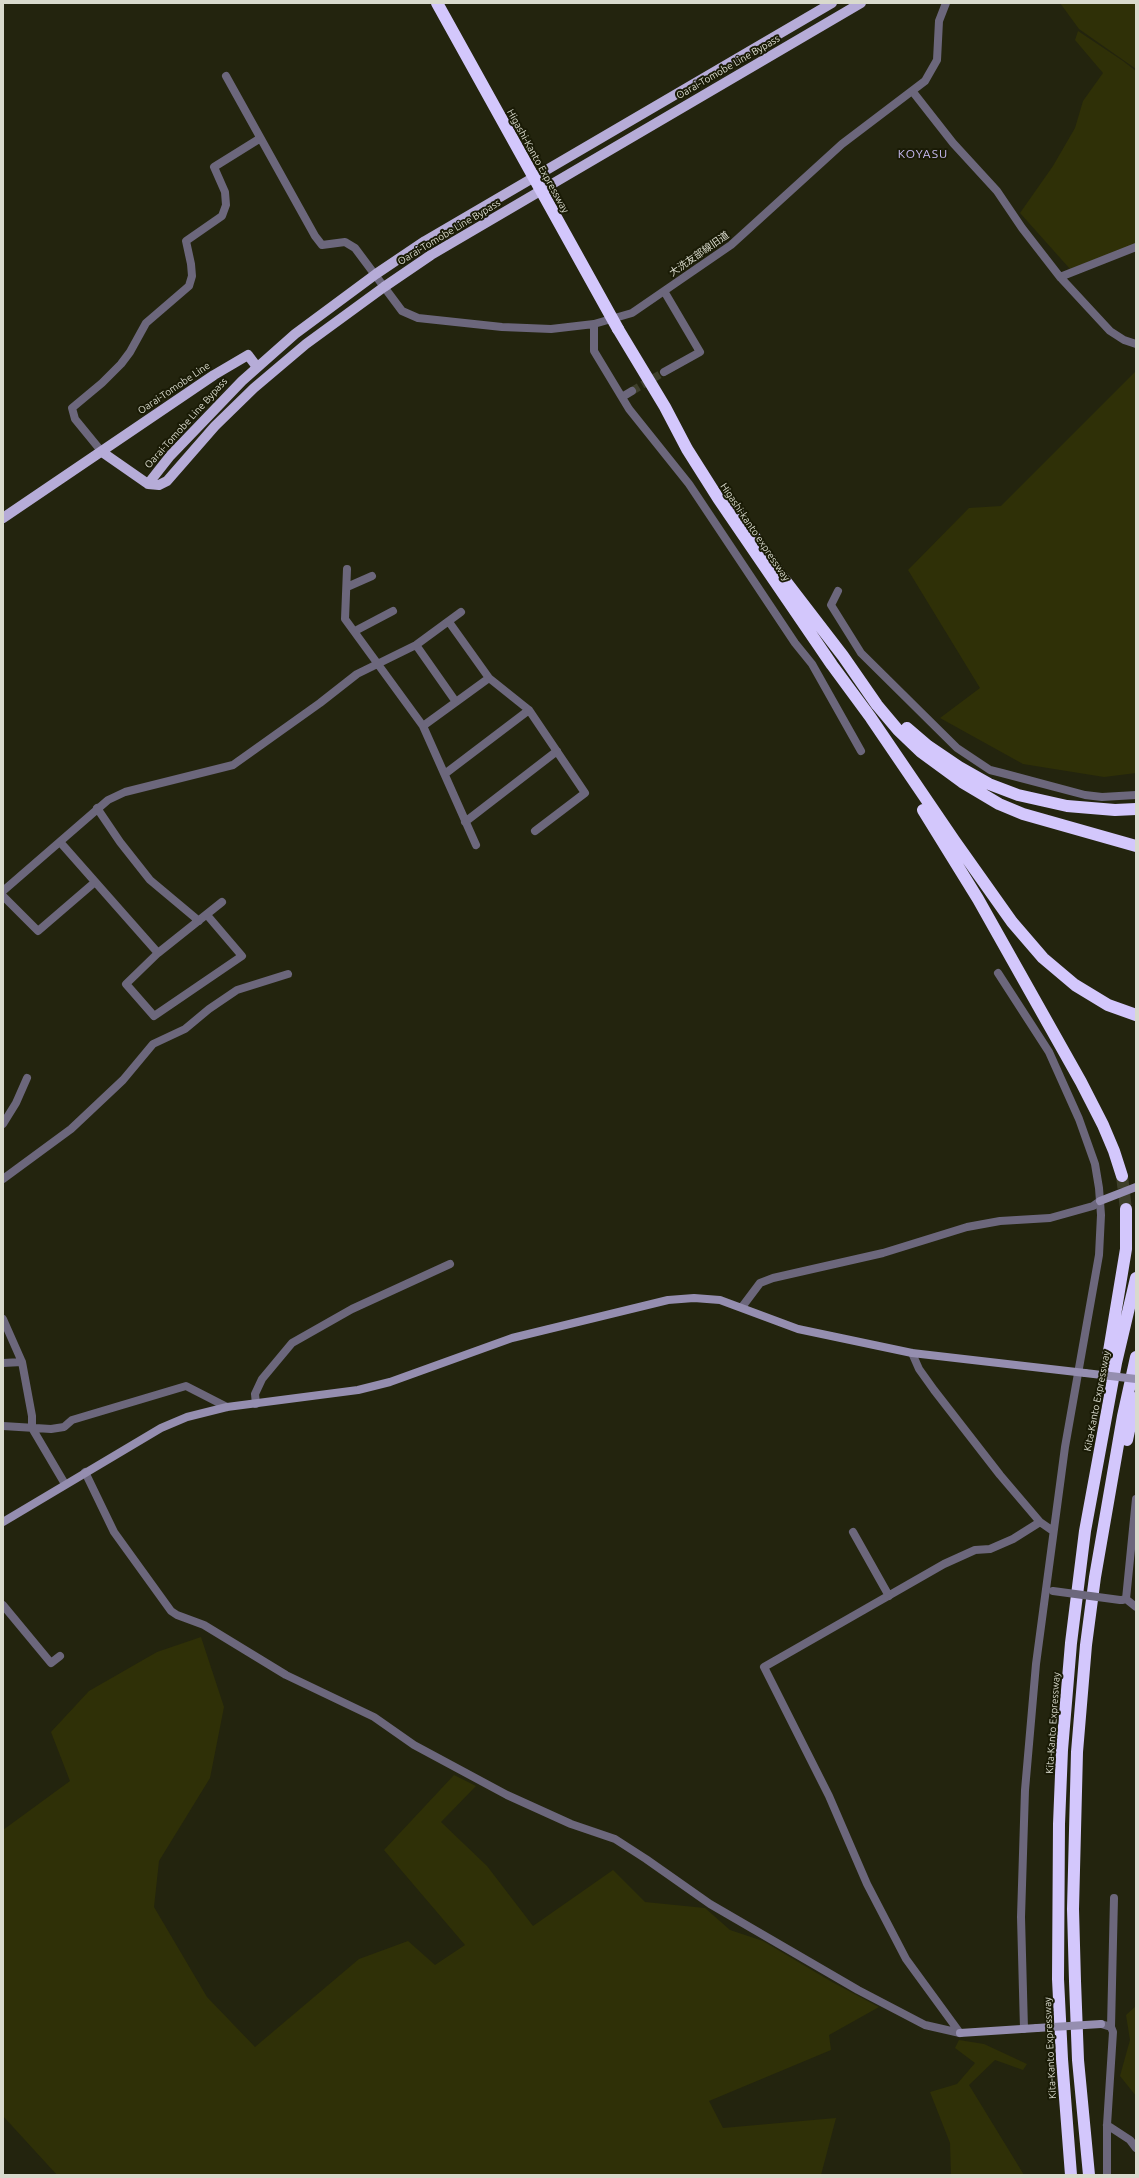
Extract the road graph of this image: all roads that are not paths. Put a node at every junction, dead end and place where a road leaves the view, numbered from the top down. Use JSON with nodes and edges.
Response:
{"nodes":[{"id":1,"x":437,"y":3,"type":"edge"},
{"id":2,"x":832,"y":3,"type":"edge"},
{"id":3,"x":861,"y":3,"type":"edge"},
{"id":4,"x":946,"y":3,"type":"edge"},
{"id":5,"x":226,"y":76,"type":"dead end"},
{"id":6,"x":913,"y":92,"type":"junction"},
{"id":7,"x":260,"y":139,"type":"junction"},
{"id":8,"x":1136,"y":247,"type":"edge"},
{"id":9,"x":376,"y":274,"type":"junction"},
{"id":10,"x":1060,"y":277,"type":"junction"},
{"id":11,"x":384,"y":287,"type":"junction"},
{"id":12,"x":664,"y":291,"type":"junction"},
{"id":13,"x":594,"y":324,"type":"junction"},
{"id":14,"x":618,"y":329,"type":"joint"},
{"id":15,"x":1136,"y":344,"type":"edge"},
{"id":16,"x":257,"y":367,"type":"junction"},
{"id":17,"x":664,"y":372,"type":"tunnel mouth"},
{"id":18,"x":632,"y":390,"type":"tunnel mouth"},
{"id":19,"x":622,"y":397,"type":"junction"},
{"id":20,"x":665,"y":407,"type":"junction"},
{"id":21,"x":102,"y":452,"type":"junction"},
{"id":22,"x":148,"y":484,"type":"junction"},
{"id":23,"x":3,"y":518,"type":"edge"},
{"id":24,"x":347,"y":569,"type":"dead end"},
{"id":25,"x":372,"y":576,"type":"dead end"},
{"id":26,"x":347,"y":587,"type":"junction"},
{"id":27,"x":838,"y":592,"type":"dead end"},
{"id":28,"x":393,"y":611,"type":"dead end"},
{"id":29,"x":462,"y":612,"type":"dead end"},
{"id":30,"x":449,"y":622,"type":"junction"},
{"id":31,"x":355,"y":631,"type":"junction"},
{"id":32,"x":416,"y":645,"type":"junction"},
{"id":33,"x":842,"y":656,"type":"junction"},
{"id":34,"x":379,"y":664,"type":"junction"},
{"id":35,"x":832,"y":665,"type":"junction"},
{"id":36,"x":489,"y":678,"type":"junction"},
{"id":37,"x":456,"y":702,"type":"junction"},
{"id":38,"x":528,"y":710,"type":"junction"},
{"id":39,"x":423,"y":726,"type":"junction"},
{"id":40,"x":558,"y":751,"type":"junction"},
{"id":41,"x":861,"y":751,"type":"dead end"},
{"id":42,"x":446,"y":773,"type":"junction"},
{"id":43,"x":1136,"y":795,"type":"edge"},
{"id":44,"x":97,"y":808,"type":"junction"},
{"id":45,"x":1136,"y":809,"type":"edge"},
{"id":46,"x":465,"y":822,"type":"junction"},
{"id":47,"x":535,"y":832,"type":"dead end"},
{"id":48,"x":60,"y":842,"type":"junction"},
{"id":49,"x":476,"y":845,"type":"dead end"},
{"id":50,"x":1136,"y":846,"type":"edge"},
{"id":51,"x":95,"y":882,"type":"junction"},
{"id":52,"x":3,"y":891,"type":"edge"},
{"id":53,"x":3,"y":896,"type":"edge"},
{"id":54,"x":222,"y":902,"type":"dead end"},
{"id":55,"x":207,"y":915,"type":"junction"},
{"id":56,"x":199,"y":921,"type":"junction"},
{"id":57,"x":158,"y":953,"type":"junction"},
{"id":58,"x":998,"y":973,"type":"dead end"},
{"id":59,"x":288,"y":974,"type":"dead end"},
{"id":60,"x":1136,"y":1015,"type":"edge"},
{"id":61,"x":27,"y":1078,"type":"dead end"},
{"id":62,"x":3,"y":1124,"type":"edge"},
{"id":63,"x":1122,"y":1176,"type":"tunnel mouth"},
{"id":64,"x":3,"y":1179,"type":"edge"},
{"id":65,"x":1136,"y":1187,"type":"edge"},
{"id":66,"x":1100,"y":1201,"type":"junction"},
{"id":67,"x":1126,"y":1209,"type":"tunnel mouth"},
{"id":68,"x":450,"y":1264,"type":"dead end"},
{"id":69,"x":1136,"y":1278,"type":"edge"},
{"id":70,"x":742,"y":1307,"type":"junction"},
{"id":71,"x":3,"y":1318,"type":"edge"},
{"id":72,"x":912,"y":1353,"type":"junction"},
{"id":73,"x":1136,"y":1357,"type":"edge"},
{"id":74,"x":22,"y":1362,"type":"junction"},
{"id":75,"x":3,"y":1363,"type":"edge"},
{"id":76,"x":1081,"y":1373,"type":"junction"},
{"id":77,"x":1136,"y":1379,"type":"edge"},
{"id":78,"x":1136,"y":1398,"type":"edge"},
{"id":79,"x":256,"y":1404,"type":"junction"},
{"id":80,"x":227,"y":1407,"type":"junction"},
{"id":81,"x":3,"y":1426,"type":"edge"},
{"id":82,"x":32,"y":1428,"type":"junction"},
{"id":83,"x":85,"y":1472,"type":"junction"},
{"id":84,"x":65,"y":1484,"type":"junction"},
{"id":85,"x":1136,"y":1499,"type":"edge"},
{"id":86,"x":3,"y":1522,"type":"edge"},
{"id":87,"x":1040,"y":1522,"type":"junction"},
{"id":88,"x":1085,"y":1531,"type":"junction"},
{"id":89,"x":853,"y":1532,"type":"dead end"},
{"id":90,"x":1053,"y":1532,"type":"junction"},
{"id":91,"x":1095,"y":1577,"type":"junction"},
{"id":92,"x":1050,"y":1591,"type":"junction"},
{"id":93,"x":889,"y":1596,"type":"junction"},
{"id":94,"x":1123,"y":1599,"type":"junction"},
{"id":95,"x":3,"y":1605,"type":"edge"},
{"id":96,"x":1136,"y":1607,"type":"edge"},
{"id":97,"x":60,"y":1656,"type":"dead end"},
{"id":98,"x":1114,"y":1898,"type":"dead end"},
{"id":99,"x":1111,"y":2027,"type":"junction"},
{"id":100,"x":1024,"y":2030,"type":"junction"},
{"id":101,"x":960,"y":2033,"type":"junction"},
{"id":102,"x":1107,"y":2125,"type":"junction"},
{"id":103,"x":1136,"y":2148,"type":"edge"},
{"id":104,"x":1071,"y":2175,"type":"edge"},
{"id":105,"x":1089,"y":2175,"type":"edge"},
{"id":106,"x":1107,"y":2175,"type":"edge"}],
"edges":[{"from":1,"to":14,"type":"highway","name":"Higashi-Kanto Expressway","bridge":true},
{"from":2,"to":9,"type":"main road","name":"Oarai-Tomobe Line Bypass"},
{"from":3,"to":11,"type":"main road","name":"Oarai-Tomobe Line Bypass"},
{"from":4,"to":6,"type":"street","name":"大洗友部線旧道"},
{"from":5,"to":7,"type":"street"},
{"from":6,"to":10,"type":"street"},
{"from":6,"to":12,"type":"street","name":"大洗友部線旧道"},
{"from":7,"to":9,"type":"street","name":"大洗友部線旧道"},
{"from":7,"to":21,"type":"street"},
{"from":8,"to":10,"type":"street"},
{"from":9,"to":11,"type":"street","name":"大洗友部線旧道"},
{"from":9,"to":16,"type":"main road","name":"Oarai-Tomobe Line Bypass"},
{"from":10,"to":15,"type":"street"},
{"from":11,"to":13,"type":"street","name":"大洗友部線旧道"},
{"from":11,"to":22,"type":"main road","name":"Oarai-Tomobe Line Bypass"},
{"from":12,"to":13,"type":"street","name":"大洗友部線旧道"},
{"from":12,"to":17,"type":"street"},
{"from":13,"to":19,"type":"street"},
{"from":14,"to":20,"type":"highway","name":"Higashi-kanto expressway"},
{"from":16,"to":21,"type":"main road","name":"Oarai-Tomobe Line"},
{"from":16,"to":22,"type":"main road","name":"Oarai-Tomobe Line Bypass"},
{"from":18,"to":19,"type":"street"},
{"from":19,"to":41,"type":"street"},
{"from":20,"to":33,"type":"highway","name":"Higashi-kanto expressway"},
{"from":20,"to":35,"type":"highway","name":"Higashi-kanto expressway"},
{"from":21,"to":22,"type":"main road"},
{"from":21,"to":23,"type":"main road","name":"Oarai-Tomobe Line"},
{"from":24,"to":26,"type":"street"},
{"from":25,"to":26,"type":"street"},
{"from":26,"to":31,"type":"street"},
{"from":27,"to":43,"type":"street"},
{"from":28,"to":31,"type":"street"},
{"from":29,"to":30,"type":"street"},
{"from":30,"to":32,"type":"street"},
{"from":30,"to":36,"type":"street"},
{"from":31,"to":34,"type":"street"},
{"from":32,"to":34,"type":"street"},
{"from":32,"to":37,"type":"street"},
{"from":33,"to":45,"type":"highway"},
{"from":33,"to":50,"type":"highway"},
{"from":34,"to":39,"type":"street"},
{"from":34,"to":44,"type":"street"},
{"from":35,"to":60,"type":"highway"},
{"from":35,"to":63,"type":"highway"},
{"from":36,"to":37,"type":"street"},
{"from":36,"to":38,"type":"street"},
{"from":37,"to":39,"type":"street"},
{"from":38,"to":40,"type":"street"},
{"from":38,"to":42,"type":"street"},
{"from":39,"to":42,"type":"street"},
{"from":40,"to":46,"type":"street"},
{"from":40,"to":47,"type":"street"},
{"from":42,"to":46,"type":"street"},
{"from":44,"to":48,"type":"street"},
{"from":44,"to":56,"type":"street"},
{"from":46,"to":49,"type":"street"},
{"from":48,"to":51,"type":"street"},
{"from":48,"to":52,"type":"street"},
{"from":51,"to":53,"type":"street"},
{"from":51,"to":57,"type":"street"},
{"from":54,"to":55,"type":"street"},
{"from":55,"to":56,"type":"street"},
{"from":55,"to":57,"type":"street"},
{"from":56,"to":57,"type":"street"},
{"from":58,"to":66,"type":"street"},
{"from":59,"to":64,"type":"street"},
{"from":61,"to":62,"type":"street"},
{"from":65,"to":66,"type":"street"},
{"from":66,"to":70,"type":"street"},
{"from":66,"to":76,"type":"street"},
{"from":67,"to":88,"type":"highway"},
{"from":68,"to":79,"type":"street"},
{"from":69,"to":88,"type":"highway","name":"Kita-Kanto Expressway"},
{"from":70,"to":72,"type":"street"},
{"from":70,"to":79,"type":"street"},
{"from":71,"to":74,"type":"street"},
{"from":72,"to":76,"type":"street"},
{"from":72,"to":87,"type":"street"},
{"from":73,"to":91,"type":"highway"},
{"from":74,"to":75,"type":"street"},
{"from":74,"to":82,"type":"street"},
{"from":76,"to":77,"type":"street","bridge":true},
{"from":76,"to":90,"type":"street"},
{"from":78,"to":91,"type":"highway"},
{"from":79,"to":80,"type":"street"},
{"from":80,"to":82,"type":"street"},
{"from":80,"to":83,"type":"street"},
{"from":81,"to":82,"type":"street"},
{"from":82,"to":84,"type":"street"},
{"from":83,"to":84,"type":"street"},
{"from":83,"to":101,"type":"street"},
{"from":84,"to":86,"type":"street"},
{"from":85,"to":94,"type":"street"},
{"from":87,"to":90,"type":"street"},
{"from":87,"to":93,"type":"street"},
{"from":88,"to":104,"type":"highway","name":"Kita-Kanto Expressway"},
{"from":89,"to":93,"type":"street"},
{"from":90,"to":92,"type":"street"},
{"from":91,"to":105,"type":"highway"},
{"from":92,"to":94,"type":"street","bridge":true},
{"from":92,"to":100,"type":"street"},
{"from":93,"to":101,"type":"street"},
{"from":94,"to":96,"type":"street"},
{"from":95,"to":97,"type":"street"},
{"from":98,"to":99,"type":"street"},
{"from":99,"to":100,"type":"street","bridge":true},
{"from":99,"to":102,"type":"street"},
{"from":100,"to":101,"type":"street"},
{"from":102,"to":103,"type":"street"},
{"from":102,"to":106,"type":"street"}]}
